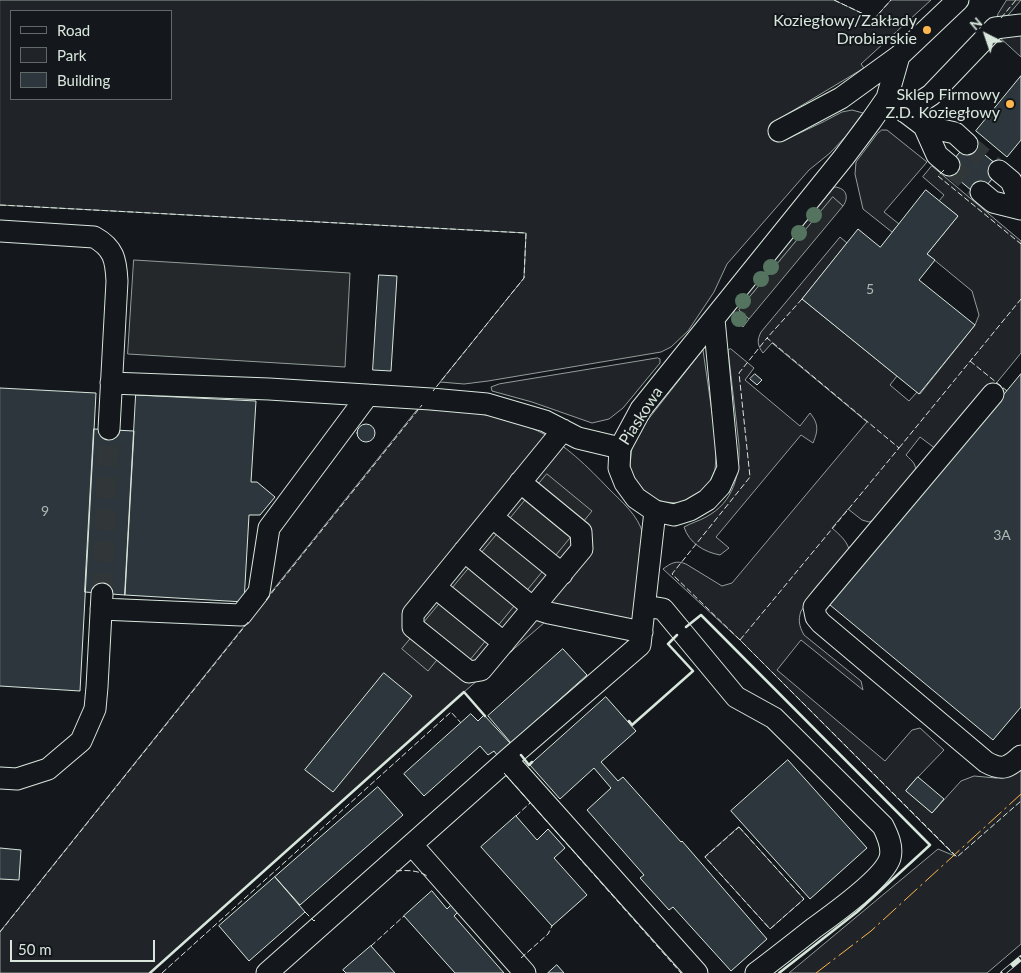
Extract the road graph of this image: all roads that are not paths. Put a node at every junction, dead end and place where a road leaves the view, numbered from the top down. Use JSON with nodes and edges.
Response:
{"nodes":[{"id":1,"x":958,"y":0,"type":"edge"},
{"id":2,"x":1021,"y":25,"type":"edge"},
{"id":3,"x":899,"y":56,"type":"junction"},
{"id":4,"x":887,"y":98,"type":"junction"},
{"id":5,"x":905,"y":112,"type":"junction"},
{"id":6,"x":924,"y":126,"type":"junction"},
{"id":7,"x":779,"y":132,"type":"dead end"},
{"id":8,"x":967,"y":144,"type":"tunnel mouth"},
{"id":9,"x":949,"y":165,"type":"tunnel mouth"},
{"id":10,"x":999,"y":171,"type":"tunnel mouth"},
{"id":11,"x":981,"y":192,"type":"tunnel mouth"},
{"id":12,"x":1021,"y":204,"type":"edge"},
{"id":13,"x":1021,"y":209,"type":"edge"},
{"id":14,"x":0,"y":231,"type":"edge"},
{"id":15,"x":714,"y":319,"type":"junction"},
{"id":16,"x":112,"y":383,"type":"junction"},
{"id":17,"x":993,"y":394,"type":"dead end"},
{"id":18,"x":368,"y":395,"type":"junction"},
{"id":19,"x":109,"y":430,"type":"tunnel mouth"},
{"id":20,"x":563,"y":430,"type":"junction"},
{"id":21,"x":620,"y":448,"type":"junction"},
{"id":22,"x":520,"y":482,"type":"junction"},
{"id":23,"x":655,"y":511,"type":"junction"},
{"id":24,"x":492,"y":517,"type":"junction"},
{"id":25,"x":464,"y":551,"type":"junction"},
{"id":26,"x":562,"y":574,"type":"junction"},
{"id":27,"x":435,"y":587,"type":"junction"},
{"id":28,"x":645,"y":606,"type":"junction"},
{"id":29,"x":534,"y":608,"type":"junction"},
{"id":30,"x":642,"y":632,"type":"junction"},
{"id":31,"x":504,"y":643,"type":"junction"},
{"id":32,"x":1021,"y":756,"type":"edge"},
{"id":33,"x":507,"y":760,"type":"junction"},
{"id":34,"x":0,"y":778,"type":"edge"},
{"id":35,"x":412,"y":845,"type":"junction"},
{"id":36,"x":267,"y":973,"type":"edge"},
{"id":37,"x":525,"y":973,"type":"edge"},
{"id":38,"x":697,"y":973,"type":"edge"},
{"id":39,"x":756,"y":973,"type":"edge"}],
"edges":[{"from":1,"to":3,"type":"street"},
{"from":2,"to":5,"type":"street"},
{"from":3,"to":4,"type":"street","name":"Piaskowa"},
{"from":3,"to":7,"type":"street"},
{"from":4,"to":5,"type":"street"},
{"from":4,"to":15,"type":"street","name":"Piaskowa"},
{"from":5,"to":6,"type":"street"},
{"from":6,"to":8,"type":"street"},
{"from":6,"to":9,"type":"street"},
{"from":10,"to":12,"type":"street"},
{"from":11,"to":13,"type":"street"},
{"from":14,"to":16,"type":"street"},
{"from":15,"to":21,"type":"street","name":"Piaskowa"},
{"from":15,"to":23,"type":"street"},
{"from":16,"to":18,"type":"street"},
{"from":16,"to":19,"type":"street"},
{"from":17,"to":32,"type":"street"},
{"from":18,"to":20,"type":"street"},
{"from":18,"to":34,"type":"street"},
{"from":20,"to":21,"type":"street"},
{"from":20,"to":22,"type":"street"},
{"from":21,"to":23,"type":"street","name":"Piaskowa"},
{"from":22,"to":24,"type":"street"},
{"from":22,"to":26,"type":"street"},
{"from":23,"to":28,"type":"street"},
{"from":24,"to":25,"type":"street"},
{"from":24,"to":26,"type":"street"},
{"from":25,"to":27,"type":"street"},
{"from":25,"to":29,"type":"street"},
{"from":26,"to":29,"type":"street"},
{"from":27,"to":31,"type":"street"},
{"from":27,"to":31,"type":"street"},
{"from":28,"to":30,"type":"street"},
{"from":28,"to":39,"type":"street"},
{"from":29,"to":30,"type":"street"},
{"from":29,"to":31,"type":"street"},
{"from":30,"to":33,"type":"street"},
{"from":33,"to":35,"type":"street"},
{"from":33,"to":38,"type":"street"},
{"from":35,"to":36,"type":"street"},
{"from":35,"to":37,"type":"street"}]}
